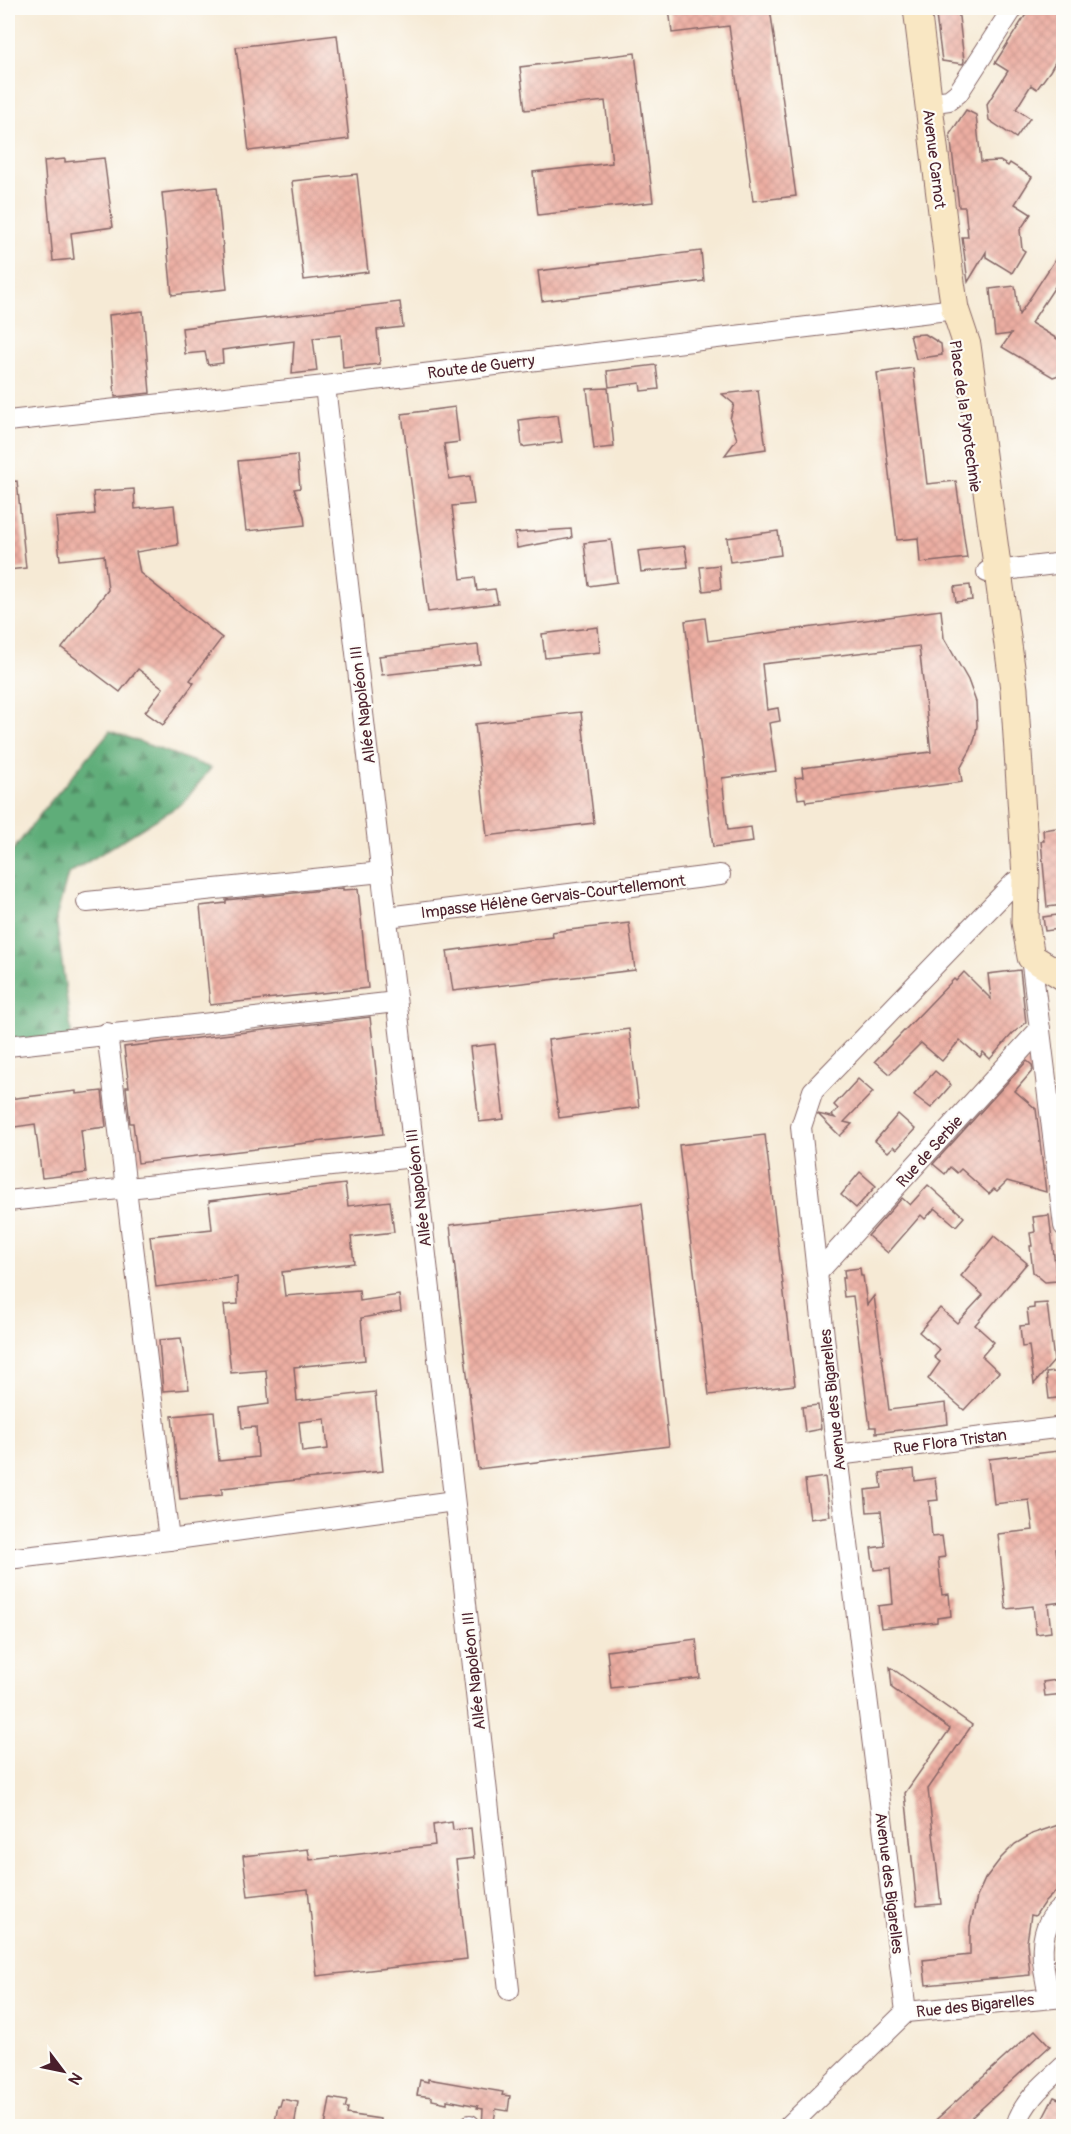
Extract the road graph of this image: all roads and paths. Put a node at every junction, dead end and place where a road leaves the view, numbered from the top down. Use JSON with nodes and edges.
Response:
{"nodes":[{"id":1,"x":917,"y":8,"type":"edge"},
{"id":2,"x":1013,"y":8,"type":"edge"},
{"id":3,"x":928,"y":103,"type":"junction"},
{"id":4,"x":955,"y":309,"type":"junction"},
{"id":5,"x":325,"y":386,"type":"junction"},
{"id":6,"x":8,"y":422,"type":"edge"},
{"id":7,"x":1064,"y":563,"type":"edge"},
{"id":8,"x":992,"y":571,"type":"junction"},
{"id":9,"x":382,"y":872,"type":"junction"},
{"id":10,"x":720,"y":875,"type":"dead end"},
{"id":11,"x":1021,"y":880,"type":"junction"},
{"id":12,"x":87,"y":902,"type":"dead end"},
{"id":13,"x":387,"y":917,"type":"junction"},
{"id":14,"x":1031,"y":957,"type":"junction"},
{"id":15,"x":1064,"y":977,"type":"edge"},
{"id":16,"x":396,"y":1002,"type":"junction"},
{"id":17,"x":1040,"y":1029,"type":"junction"},
{"id":18,"x":107,"y":1033,"type":"junction"},
{"id":19,"x":8,"y":1046,"type":"edge"},
{"id":20,"x":414,"y":1157,"type":"junction"},
{"id":21,"x":126,"y":1188,"type":"junction"},
{"id":22,"x":8,"y":1201,"type":"edge"},
{"id":23,"x":1064,"y":1226,"type":"edge"},
{"id":24,"x":818,"y":1272,"type":"junction"},
{"id":25,"x":1064,"y":1427,"type":"edge"},
{"id":26,"x":837,"y":1455,"type":"junction"},
{"id":27,"x":454,"y":1501,"type":"junction"},
{"id":28,"x":169,"y":1540,"type":"junction"},
{"id":29,"x":8,"y":1559,"type":"edge"},
{"id":30,"x":1064,"y":1905,"type":"edge"},
{"id":31,"x":509,"y":1990,"type":"dead end"},
{"id":32,"x":1057,"y":1997,"type":"edge"},
{"id":33,"x":906,"y":2012,"type":"junction"},
{"id":34,"x":1064,"y":2066,"type":"edge"},
{"id":35,"x":789,"y":2127,"type":"edge"},
{"id":36,"x":1017,"y":2127,"type":"edge"}],
"edges":[{"from":1,"to":3,"type":"main road","name":"Avenue Carnot"},
{"from":2,"to":3,"type":"street"},
{"from":3,"to":4,"type":"main road","name":"Avenue Carnot"},
{"from":4,"to":5,"type":"street","name":"Route de Guerry"},
{"from":4,"to":8,"type":"main road","name":"Place de la Pyrotechnie"},
{"from":5,"to":6,"type":"street","name":"Route de Guerry"},
{"from":5,"to":9,"type":"street","name":"Allée Napoléon III"},
{"from":7,"to":8,"type":"street"},
{"from":8,"to":11,"type":"main road","name":"Place de la Pyrotechnie"},
{"from":9,"to":12,"type":"street"},
{"from":9,"to":13,"type":"street","name":"Allée Napoléon III"},
{"from":10,"to":13,"type":"street","name":"Impasse Hélène Gervais-Courtellemont"},
{"from":11,"to":14,"type":"main road","name":"Place de la Pyrotechnie"},
{"from":11,"to":24,"type":"street","name":"Avenue des Bigarelles"},
{"from":13,"to":16,"type":"street","name":"Allée Napoléon III"},
{"from":14,"to":15,"type":"main road"},
{"from":14,"to":17,"type":"street"},
{"from":16,"to":18,"type":"street"},
{"from":16,"to":20,"type":"street","name":"Allée Napoléon III"},
{"from":17,"to":23,"type":"street"},
{"from":17,"to":24,"type":"street","name":"Rue de Serbie"},
{"from":18,"to":19,"type":"street"},
{"from":18,"to":21,"type":"street"},
{"from":20,"to":21,"type":"street"},
{"from":20,"to":27,"type":"street","name":"Allée Napoléon III"},
{"from":21,"to":22,"type":"street"},
{"from":21,"to":28,"type":"street"},
{"from":24,"to":26,"type":"street","name":"Avenue des Bigarelles"},
{"from":25,"to":26,"type":"street","name":"Rue Flora Tristan"},
{"from":26,"to":33,"type":"street","name":"Avenue des Bigarelles"},
{"from":27,"to":28,"type":"street"},
{"from":27,"to":31,"type":"street","name":"Allée Napoléon III"},
{"from":28,"to":29,"type":"street"},
{"from":30,"to":32,"type":"street"},
{"from":32,"to":33,"type":"street","name":"Rue des Bigarelles"},
{"from":33,"to":35,"type":"street","name":"Rue des Bigarelles"},
{"from":34,"to":36,"type":"street"}]}
